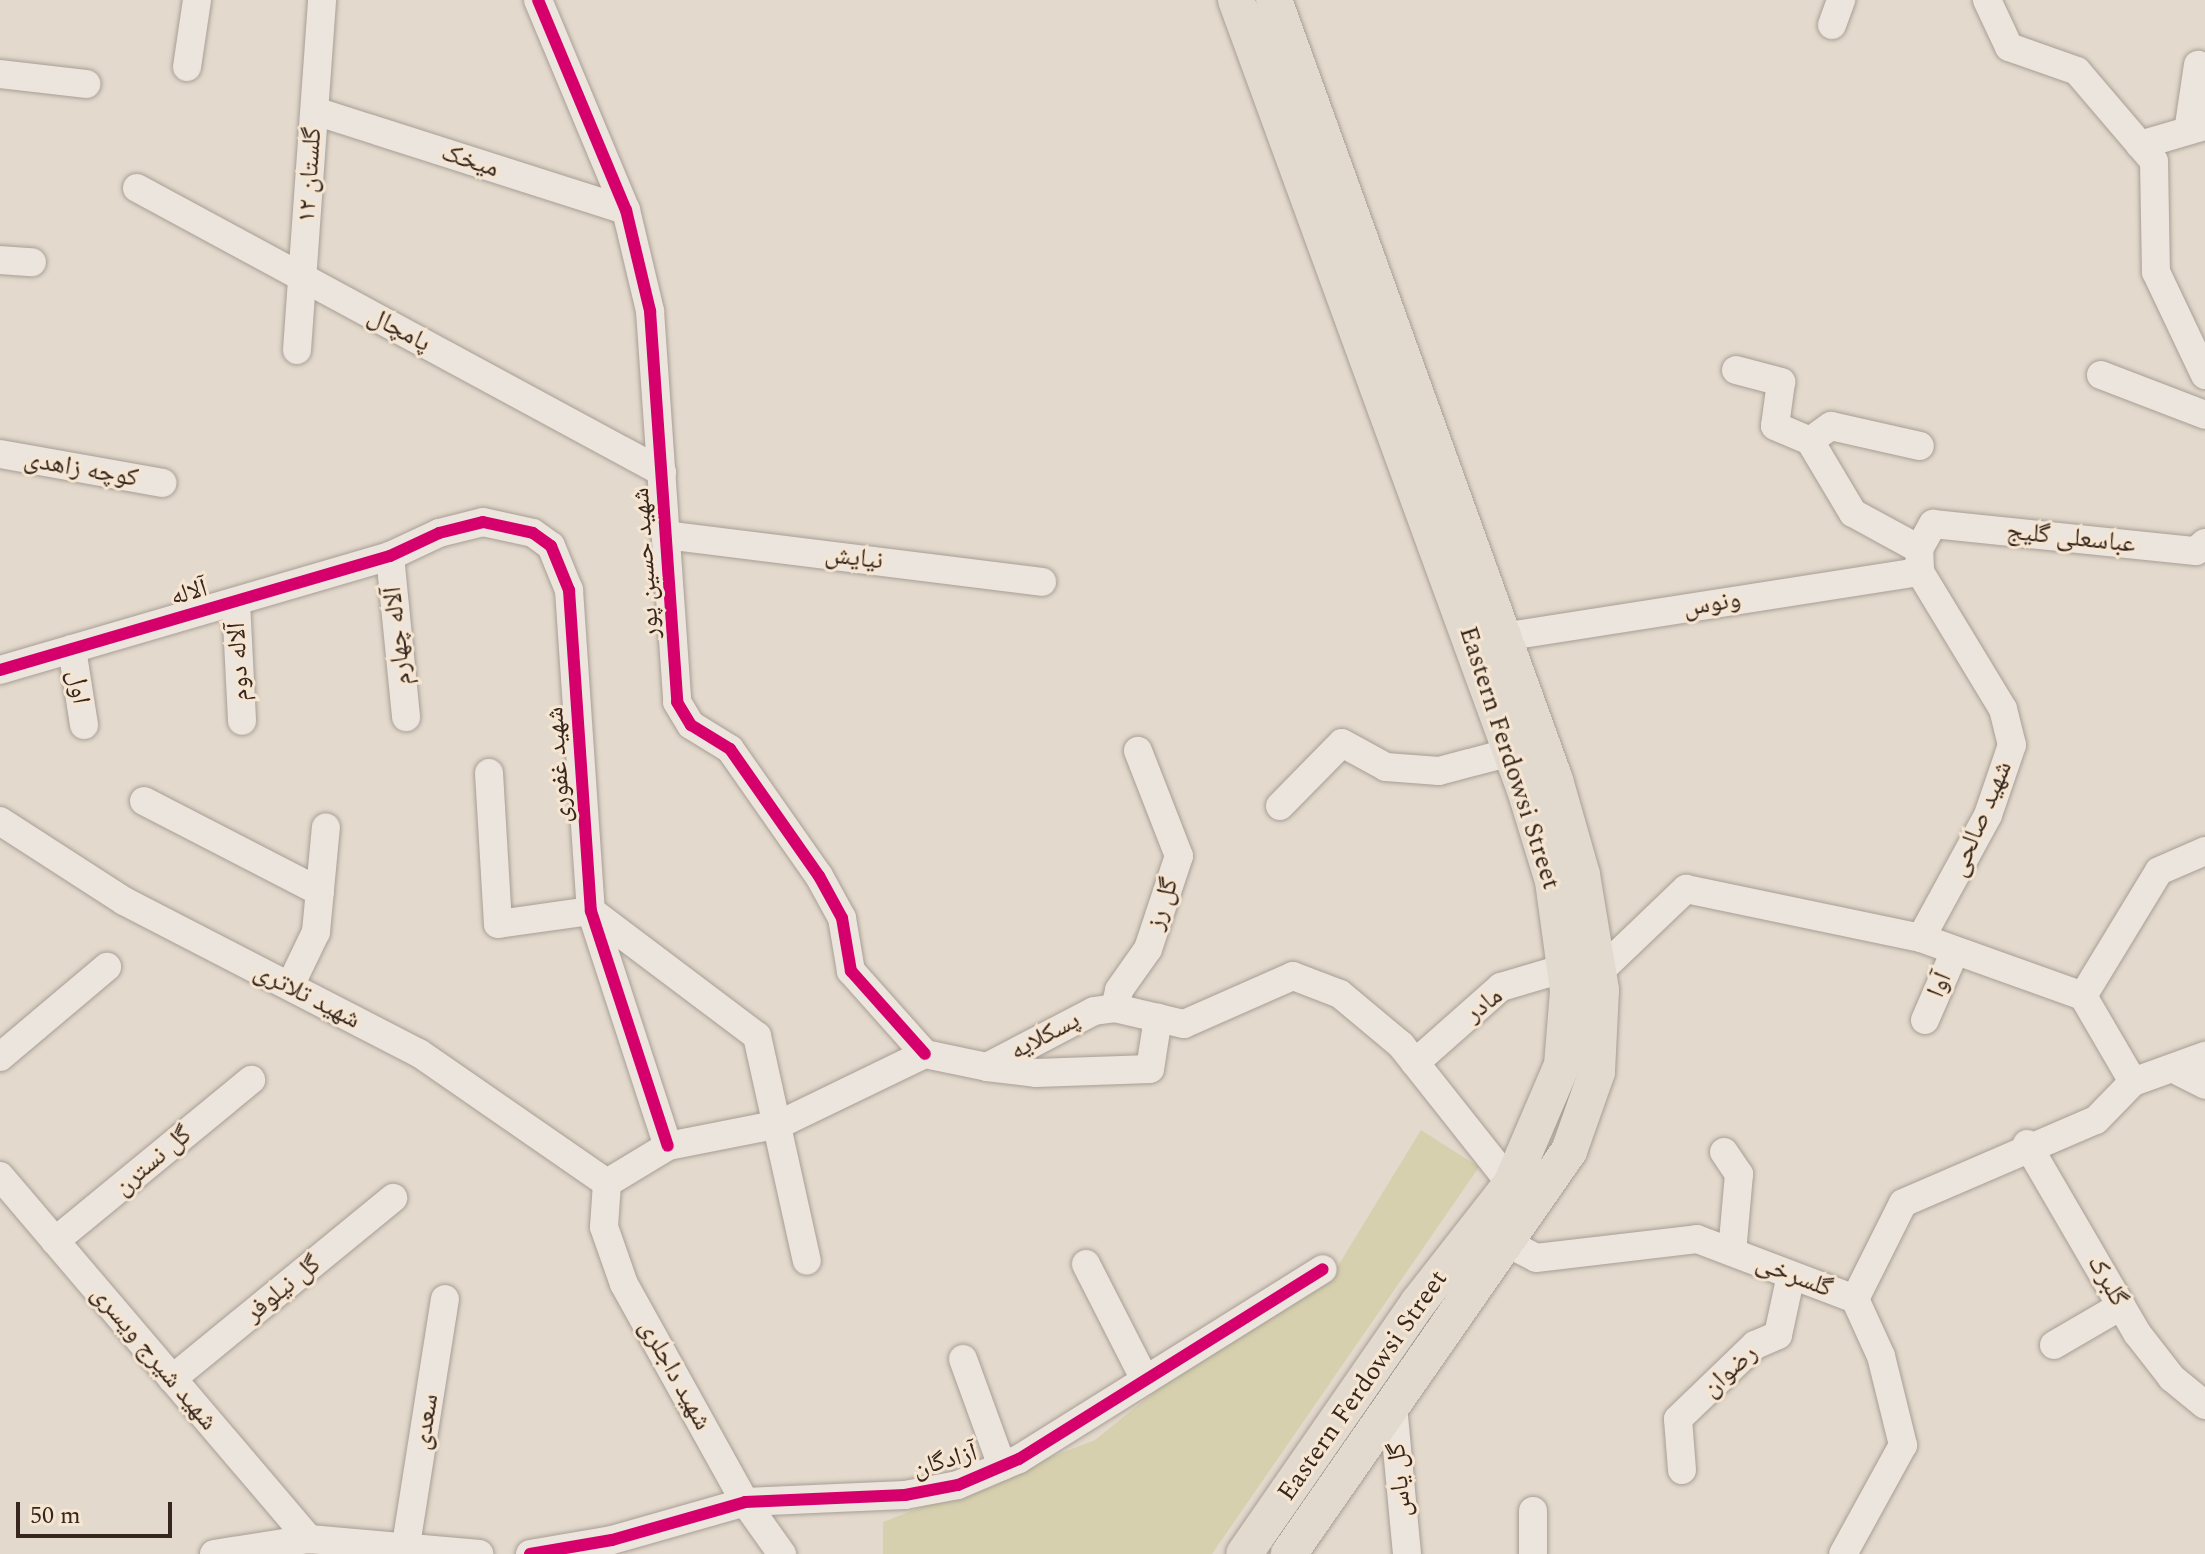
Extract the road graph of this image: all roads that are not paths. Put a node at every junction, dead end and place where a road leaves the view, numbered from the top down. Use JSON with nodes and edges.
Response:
{"nodes":[{"id":1,"x":197,"y":0,"type":"edge"},
{"id":2,"x":322,"y":0,"type":"edge"},
{"id":3,"x":538,"y":0,"type":"edge"},
{"id":4,"x":1236,"y":0,"type":"edge"},
{"id":5,"x":1274,"y":0,"type":"edge"},
{"id":6,"x":1987,"y":0,"type":"edge"},
{"id":7,"x":2198,"y":65,"type":"dead end"},
{"id":8,"x":187,"y":67,"type":"dead end"},
{"id":9,"x":0,"y":74,"type":"edge"},
{"id":10,"x":86,"y":84,"type":"dead end"},
{"id":11,"x":315,"y":111,"type":"junction"},
{"id":12,"x":2197,"y":126,"type":"edge"},
{"id":13,"x":2140,"y":145,"type":"junction"},
{"id":14,"x":137,"y":188,"type":"dead end"},
{"id":15,"x":626,"y":210,"type":"junction"},
{"id":16,"x":0,"y":260,"type":"edge"},
{"id":17,"x":32,"y":262,"type":"dead end"},
{"id":18,"x":302,"y":277,"type":"junction"},
{"id":19,"x":297,"y":350,"type":"dead end"},
{"id":20,"x":1736,"y":370,"type":"dead end"},
{"id":21,"x":2204,"y":371,"type":"edge"},
{"id":22,"x":2101,"y":375,"type":"dead end"},
{"id":23,"x":2205,"y":415,"type":"edge"},
{"id":24,"x":1810,"y":441,"type":"junction"},
{"id":25,"x":1920,"y":446,"type":"dead end"},
{"id":26,"x":0,"y":454,"type":"edge"},
{"id":27,"x":662,"y":472,"type":"junction"},
{"id":28,"x":162,"y":483,"type":"dead end"},
{"id":29,"x":666,"y":535,"type":"junction"},
{"id":30,"x":2205,"y":543,"type":"edge"},
{"id":31,"x":390,"y":556,"type":"junction"},
{"id":32,"x":1920,"y":560,"type":"junction"},
{"id":33,"x":1042,"y":582,"type":"dead end"},
{"id":34,"x":236,"y":602,"type":"junction"},
{"id":35,"x":1503,"y":637,"type":"junction"},
{"id":36,"x":72,"y":649,"type":"junction"},
{"id":37,"x":0,"y":670,"type":"edge"},
{"id":38,"x":406,"y":717,"type":"dead end"},
{"id":39,"x":242,"y":721,"type":"dead end"},
{"id":40,"x":84,"y":725,"type":"dead end"},
{"id":41,"x":1138,"y":751,"type":"dead end"},
{"id":42,"x":1511,"y":752,"type":"junction"},
{"id":43,"x":489,"y":773,"type":"dead end"},
{"id":44,"x":144,"y":801,"type":"dead end"},
{"id":45,"x":1280,"y":806,"type":"dead end"},
{"id":46,"x":0,"y":821,"type":"edge"},
{"id":47,"x":326,"y":827,"type":"dead end"},
{"id":48,"x":2205,"y":851,"type":"edge"},
{"id":49,"x":320,"y":892,"type":"junction"},
{"id":50,"x":591,"y":911,"type":"junction"},
{"id":51,"x":1921,"y":938,"type":"junction"},
{"id":52,"x":1955,"y":951,"type":"junction"},
{"id":53,"x":107,"y":967,"type":"dead end"},
{"id":54,"x":1582,"y":970,"type":"junction"},
{"id":55,"x":290,"y":986,"type":"junction"},
{"id":56,"x":2083,"y":996,"type":"junction"},
{"id":57,"x":1115,"y":1008,"type":"junction"},
{"id":58,"x":1158,"y":1018,"type":"junction"},
{"id":59,"x":1925,"y":1020,"type":"dead end"},
{"id":60,"x":925,"y":1054,"type":"junction"},
{"id":61,"x":2205,"y":1056,"type":"edge"},
{"id":62,"x":0,"y":1057,"type":"edge"},
{"id":63,"x":1415,"y":1063,"type":"junction"},
{"id":64,"x":987,"y":1067,"type":"junction"},
{"id":65,"x":2178,"y":1071,"type":"junction"},
{"id":66,"x":251,"y":1080,"type":"dead end"},
{"id":67,"x":2133,"y":1082,"type":"junction"},
{"id":68,"x":2205,"y":1085,"type":"edge"},
{"id":69,"x":780,"y":1124,"type":"junction"},
{"id":70,"x":2027,"y":1144,"type":"junction"},
{"id":71,"x":668,"y":1146,"type":"junction"},
{"id":72,"x":1724,"y":1152,"type":"dead end"},
{"id":73,"x":0,"y":1176,"type":"edge"},
{"id":74,"x":607,"y":1183,"type":"junction"},
{"id":75,"x":1511,"y":1184,"type":"junction"},
{"id":76,"x":393,"y":1198,"type":"dead end"},
{"id":77,"x":55,"y":1241,"type":"junction"},
{"id":78,"x":1509,"y":1244,"type":"junction"},
{"id":79,"x":1732,"y":1252,"type":"junction"},
{"id":80,"x":807,"y":1261,"type":"dead end"},
{"id":81,"x":1086,"y":1264,"type":"dead end"},
{"id":82,"x":1323,"y":1269,"type":"dead end"},
{"id":83,"x":1791,"y":1275,"type":"junction"},
{"id":84,"x":445,"y":1299,"type":"dead end"},
{"id":85,"x":1855,"y":1299,"type":"junction"},
{"id":86,"x":2121,"y":1306,"type":"junction"},
{"id":87,"x":2054,"y":1345,"type":"dead end"},
{"id":88,"x":963,"y":1359,"type":"dead end"},
{"id":89,"x":172,"y":1379,"type":"junction"},
{"id":90,"x":1145,"y":1380,"type":"junction"},
{"id":91,"x":2205,"y":1405,"type":"edge"},
{"id":92,"x":1393,"y":1406,"type":"junction"},
{"id":93,"x":1002,"y":1466,"type":"junction"},
{"id":94,"x":1682,"y":1470,"type":"dead end"},
{"id":95,"x":745,"y":1502,"type":"junction"},
{"id":96,"x":1533,"y":1511,"type":"dead end"},
{"id":97,"x":309,"y":1539,"type":"junction"},
{"id":98,"x":406,"y":1545,"type":"junction"},
{"id":99,"x":214,"y":1554,"type":"edge"},
{"id":100,"x":479,"y":1554,"type":"edge"},
{"id":101,"x":530,"y":1554,"type":"edge"},
{"id":102,"x":782,"y":1554,"type":"edge"},
{"id":103,"x":1244,"y":1554,"type":"edge"},
{"id":104,"x":1289,"y":1554,"type":"edge"},
{"id":105,"x":1407,"y":1554,"type":"edge"},
{"id":106,"x":1533,"y":1554,"type":"edge"},
{"id":107,"x":1843,"y":1554,"type":"edge"}],
"edges":[{"from":1,"to":8,"type":"street"},
{"from":2,"to":11,"type":"street","name":"گلستان ۱۲"},
{"from":3,"to":15,"type":"street","name":"شهید حسین پور"},
{"from":4,"to":42,"type":"main road","name":"Eastern Ferdowsi Street"},
{"from":5,"to":35,"type":"main road","name":"Eastern Ferdowsi Street"},
{"from":6,"to":13,"type":"street"},
{"from":7,"to":12,"type":"street"},
{"from":9,"to":10,"type":"street"},
{"from":11,"to":15,"type":"street","name":"میخک"},
{"from":11,"to":18,"type":"street","name":"گلستان ۱۲"},
{"from":12,"to":13,"type":"street"},
{"from":13,"to":21,"type":"street"},
{"from":14,"to":18,"type":"street","name":"پامچال"},
{"from":15,"to":27,"type":"street","name":"شهید حسین پور"},
{"from":16,"to":17,"type":"street"},
{"from":18,"to":19,"type":"street","name":"گلستان ۱۲"},
{"from":18,"to":27,"type":"street","name":"پامچال"},
{"from":20,"to":24,"type":"street"},
{"from":22,"to":23,"type":"street"},
{"from":24,"to":25,"type":"street"},
{"from":24,"to":32,"type":"street"},
{"from":26,"to":28,"type":"street","name":"کوچه زاهدی"},
{"from":27,"to":29,"type":"street","name":"شهید حسین پور"},
{"from":29,"to":33,"type":"street","name":"نیایش"},
{"from":29,"to":60,"type":"street","name":"شهید حسین پور"},
{"from":30,"to":32,"type":"street","name":"عباسعلی گلیج"},
{"from":31,"to":34,"type":"street","name":"آلاله"},
{"from":31,"to":38,"type":"street","name":"آلاله چهارم"},
{"from":31,"to":50,"type":"street","name":"شهید غفوری"},
{"from":32,"to":35,"type":"street","name":"ونوس"},
{"from":32,"to":51,"type":"street","name":"شهید صالحی"},
{"from":34,"to":36,"type":"street","name":"آلاله"},
{"from":34,"to":39,"type":"street","name":"آلاله دوم"},
{"from":35,"to":54,"type":"main road","name":"Eastern Ferdowsi Street"},
{"from":36,"to":37,"type":"street","name":"آلاله"},
{"from":36,"to":40,"type":"street","name":"اول"},
{"from":41,"to":57,"type":"street","name":"گل رز"},
{"from":42,"to":45,"type":"street"},
{"from":42,"to":54,"type":"main road","name":"Eastern Ferdowsi Street"},
{"from":43,"to":50,"type":"street"},
{"from":44,"to":49,"type":"street"},
{"from":46,"to":55,"type":"street","name":"شهید تلاتری"},
{"from":47,"to":49,"type":"street"},
{"from":48,"to":56,"type":"street"},
{"from":49,"to":55,"type":"street"},
{"from":50,"to":69,"type":"street"},
{"from":50,"to":71,"type":"street","name":"شهید غفوری"},
{"from":51,"to":52,"type":"street"},
{"from":51,"to":54,"type":"street"},
{"from":52,"to":56,"type":"street"},
{"from":52,"to":59,"type":"street","name":"آوا"},
{"from":53,"to":62,"type":"street"},
{"from":54,"to":63,"type":"street","name":"مادر"},
{"from":54,"to":75,"type":"main road","name":"Eastern Ferdowsi Street"},
{"from":54,"to":78,"type":"main road","name":"Eastern Ferdowsi Street"},
{"from":55,"to":74,"type":"street","name":"شهید تلاتری"},
{"from":56,"to":67,"type":"street"},
{"from":57,"to":58,"type":"street","name":"پسکلایه"},
{"from":57,"to":64,"type":"street","name":"پسکلایه"},
{"from":58,"to":63,"type":"street","name":"پسکلایه"},
{"from":58,"to":64,"type":"street"},
{"from":60,"to":64,"type":"street","name":"پسکلایه"},
{"from":60,"to":69,"type":"street"},
{"from":61,"to":65,"type":"street"},
{"from":63,"to":75,"type":"street","name":"پسکلایه"},
{"from":65,"to":67,"type":"street"},
{"from":65,"to":68,"type":"street"},
{"from":66,"to":77,"type":"street","name":"گل نسترن"},
{"from":67,"to":70,"type":"street"},
{"from":69,"to":71,"type":"street"},
{"from":69,"to":80,"type":"street"},
{"from":70,"to":85,"type":"street"},
{"from":70,"to":86,"type":"street","name":"گلبرک"},
{"from":71,"to":74,"type":"street"},
{"from":72,"to":79,"type":"street"},
{"from":73,"to":77,"type":"street","name":"شهید شیرج ویسری"},
{"from":74,"to":95,"type":"street","name":"شهید داجلری"},
{"from":75,"to":103,"type":"main road","name":"Eastern Ferdowsi Street"},
{"from":76,"to":89,"type":"street","name":"گل نیلوفر"},
{"from":77,"to":89,"type":"street","name":"شهید شیرج ویسری"},
{"from":78,"to":79,"type":"street","name":"گلسرخی"},
{"from":78,"to":92,"type":"main road","name":"Eastern Ferdowsi Street"},
{"from":79,"to":83,"type":"street","name":"گلسرخی"},
{"from":81,"to":90,"type":"street"},
{"from":82,"to":90,"type":"street","name":"آزادگان"},
{"from":83,"to":85,"type":"street","name":"گلسرخی"},
{"from":83,"to":94,"type":"street","name":"رضوان"},
{"from":84,"to":98,"type":"street","name":"سعدی"},
{"from":85,"to":107,"type":"street","name":"گلسرخی"},
{"from":86,"to":87,"type":"street"},
{"from":86,"to":91,"type":"street","name":"گلبرک"},
{"from":88,"to":93,"type":"street"},
{"from":89,"to":97,"type":"street","name":"شهید شیرج ویسری"},
{"from":90,"to":93,"type":"street","name":"آزادگان"},
{"from":92,"to":104,"type":"main road","name":"Eastern Ferdowsi Street"},
{"from":92,"to":105,"type":"street","name":"گل یاس"},
{"from":93,"to":95,"type":"street","name":"آزادگان"},
{"from":95,"to":101,"type":"street","name":"آزادگان"},
{"from":95,"to":102,"type":"street","name":"شهید داجلری"},
{"from":96,"to":106,"type":"street"},
{"from":97,"to":98,"type":"street"},
{"from":97,"to":99,"type":"street"},
{"from":98,"to":100,"type":"street"}]}
